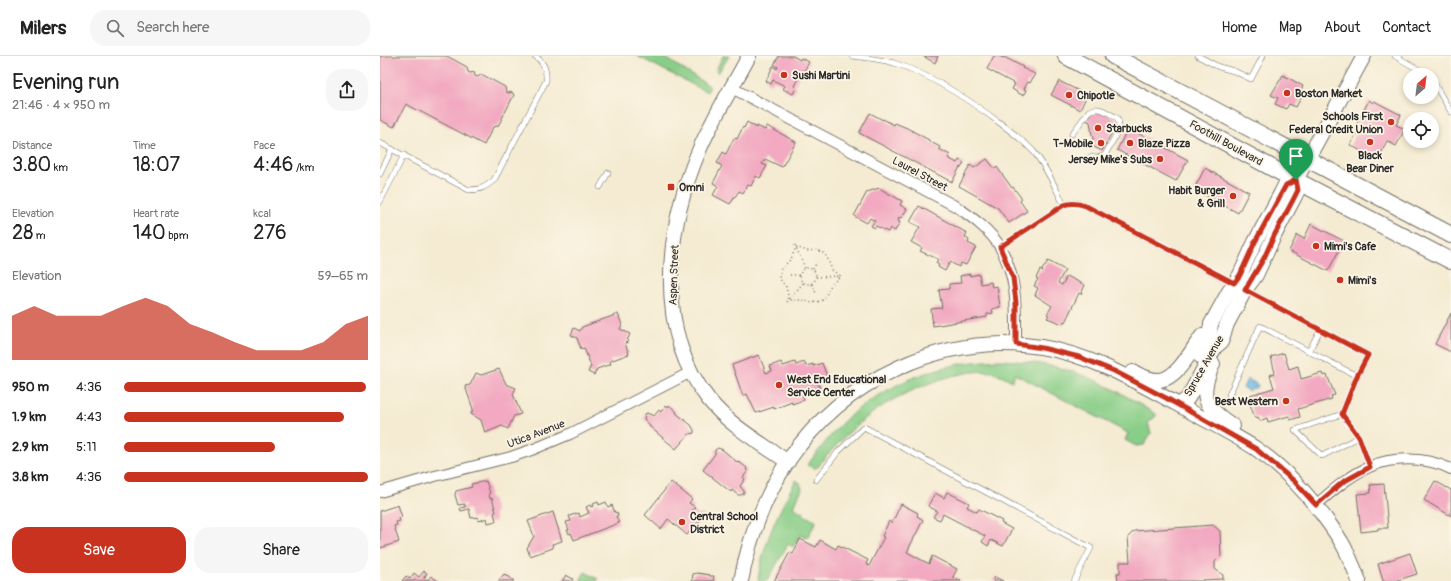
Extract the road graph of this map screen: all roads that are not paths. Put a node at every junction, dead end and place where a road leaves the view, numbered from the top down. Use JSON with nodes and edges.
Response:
{"nodes":[{"id":1,"x":535,"y":56,"type":"edge"},
{"id":2,"x":749,"y":56,"type":"edge"},
{"id":3,"x":852,"y":56,"type":"edge"},
{"id":4,"x":1066,"y":56,"type":"edge"},
{"id":5,"x":1113,"y":56,"type":"edge"},
{"id":6,"x":1198,"y":56,"type":"edge"},
{"id":7,"x":1263,"y":56,"type":"edge"},
{"id":8,"x":1364,"y":56,"type":"edge"},
{"id":9,"x":1395,"y":56,"type":"edge"},
{"id":10,"x":1417,"y":68,"type":"edge"},
{"id":11,"x":732,"y":88,"type":"junction"},
{"id":12,"x":1439,"y":91,"type":"edge"},
{"id":13,"x":1451,"y":111,"type":"edge"},
{"id":14,"x":1072,"y":134,"type":"dead end"},
{"id":15,"x":380,"y":143,"type":"edge"},
{"id":16,"x":392,"y":149,"type":"junction"},
{"id":17,"x":404,"y":156,"type":"junction"},
{"id":18,"x":1090,"y":157,"type":"dead end"},
{"id":19,"x":1308,"y":158,"type":"junction"},
{"id":20,"x":380,"y":174,"type":"edge"},
{"id":21,"x":608,"y":174,"type":"dead end"},
{"id":22,"x":1296,"y":180,"type":"junction"},
{"id":23,"x":600,"y":187,"type":"dead end"},
{"id":24,"x":380,"y":202,"type":"edge"},
{"id":25,"x":1064,"y":205,"type":"junction"},
{"id":26,"x":1451,"y":235,"type":"edge"},
{"id":27,"x":1000,"y":247,"type":"junction"},
{"id":28,"x":1451,"y":261,"type":"edge"},
{"id":29,"x":1240,"y":287,"type":"junction"},
{"id":30,"x":1211,"y":324,"type":"junction"},
{"id":31,"x":1320,"y":330,"type":"junction"},
{"id":32,"x":1221,"y":342,"type":"junction"},
{"id":33,"x":1016,"y":344,"type":"junction"},
{"id":34,"x":1309,"y":351,"type":"junction"},
{"id":35,"x":1114,"y":371,"type":"junction"},
{"id":36,"x":691,"y":372,"type":"junction"},
{"id":37,"x":1357,"y":376,"type":"junction"},
{"id":38,"x":1230,"y":395,"type":"dead end"},
{"id":39,"x":1179,"y":405,"type":"junction"},
{"id":40,"x":1342,"y":414,"type":"junction"},
{"id":41,"x":1359,"y":437,"type":"junction"},
{"id":42,"x":1240,"y":439,"type":"junction"},
{"id":43,"x":788,"y":462,"type":"junction"},
{"id":44,"x":1370,"y":467,"type":"junction"},
{"id":45,"x":1451,"y":469,"type":"edge"},
{"id":46,"x":816,"y":480,"type":"dead end"},
{"id":47,"x":380,"y":492,"type":"edge"},
{"id":48,"x":1316,"y":505,"type":"junction"},
{"id":49,"x":741,"y":581,"type":"edge"},
{"id":50,"x":1074,"y":581,"type":"edge"},
{"id":51,"x":1360,"y":581,"type":"edge"}],
"edges":[{"from":1,"to":17,"type":"lane"},
{"from":2,"to":11,"type":"street","name":"Aspen Street"},
{"from":3,"to":25,"type":"lane"},
{"from":4,"to":22,"type":"main road","name":"Foothill Boulevard"},
{"from":5,"to":19,"type":"main road"},
{"from":6,"to":7,"type":"lane"},
{"from":8,"to":19,"type":"street","name":"Spruce Avenue"},
{"from":9,"to":10,"type":"lane"},
{"from":11,"to":27,"type":"street","name":"Laurel Street"},
{"from":11,"to":36,"type":"street","name":"Aspen Street"},
{"from":12,"to":13,"type":"lane"},
{"from":14,"to":18,"type":"lane"},
{"from":15,"to":16,"type":"lane"},
{"from":16,"to":17,"type":"lane"},
{"from":16,"to":20,"type":"lane"},
{"from":17,"to":24,"type":"lane"},
{"from":19,"to":22,"type":"street","name":"Spruce Avenue"},
{"from":19,"to":26,"type":"main road"},
{"from":21,"to":23,"type":"lane"},
{"from":22,"to":28,"type":"main road","name":"Foothill Boulevard"},
{"from":22,"to":29,"type":"street","name":"Spruce Avenue"},
{"from":25,"to":27,"type":"lane"},
{"from":25,"to":29,"type":"lane"},
{"from":27,"to":33,"type":"street","name":"Laurel Street"},
{"from":29,"to":30,"type":"street","name":"Spruce Avenue"},
{"from":29,"to":31,"type":"lane"},
{"from":29,"to":32,"type":"street","name":"Spruce Avenue"},
{"from":30,"to":35,"type":"street"},
{"from":30,"to":39,"type":"street","name":"Spruce Avenue"},
{"from":31,"to":34,"type":"lane"},
{"from":31,"to":37,"type":"lane"},
{"from":32,"to":39,"type":"street","name":"Spruce Avenue"},
{"from":32,"to":42,"type":"street"},
{"from":33,"to":35,"type":"street"},
{"from":33,"to":43,"type":"street"},
{"from":34,"to":37,"type":"lane"},
{"from":34,"to":38,"type":"lane"},
{"from":35,"to":39,"type":"street"},
{"from":36,"to":43,"type":"street","name":"Aspen Street"},
{"from":36,"to":47,"type":"street","name":"Utica Avenue"},
{"from":37,"to":40,"type":"lane"},
{"from":39,"to":42,"type":"street"},
{"from":40,"to":41,"type":"lane"},
{"from":40,"to":41,"type":"lane"},
{"from":41,"to":44,"type":"lane"},
{"from":42,"to":48,"type":"street"},
{"from":43,"to":49,"type":"street"},
{"from":44,"to":45,"type":"street"},
{"from":44,"to":48,"type":"street"},
{"from":46,"to":50,"type":"lane"},
{"from":48,"to":51,"type":"street"}]}
